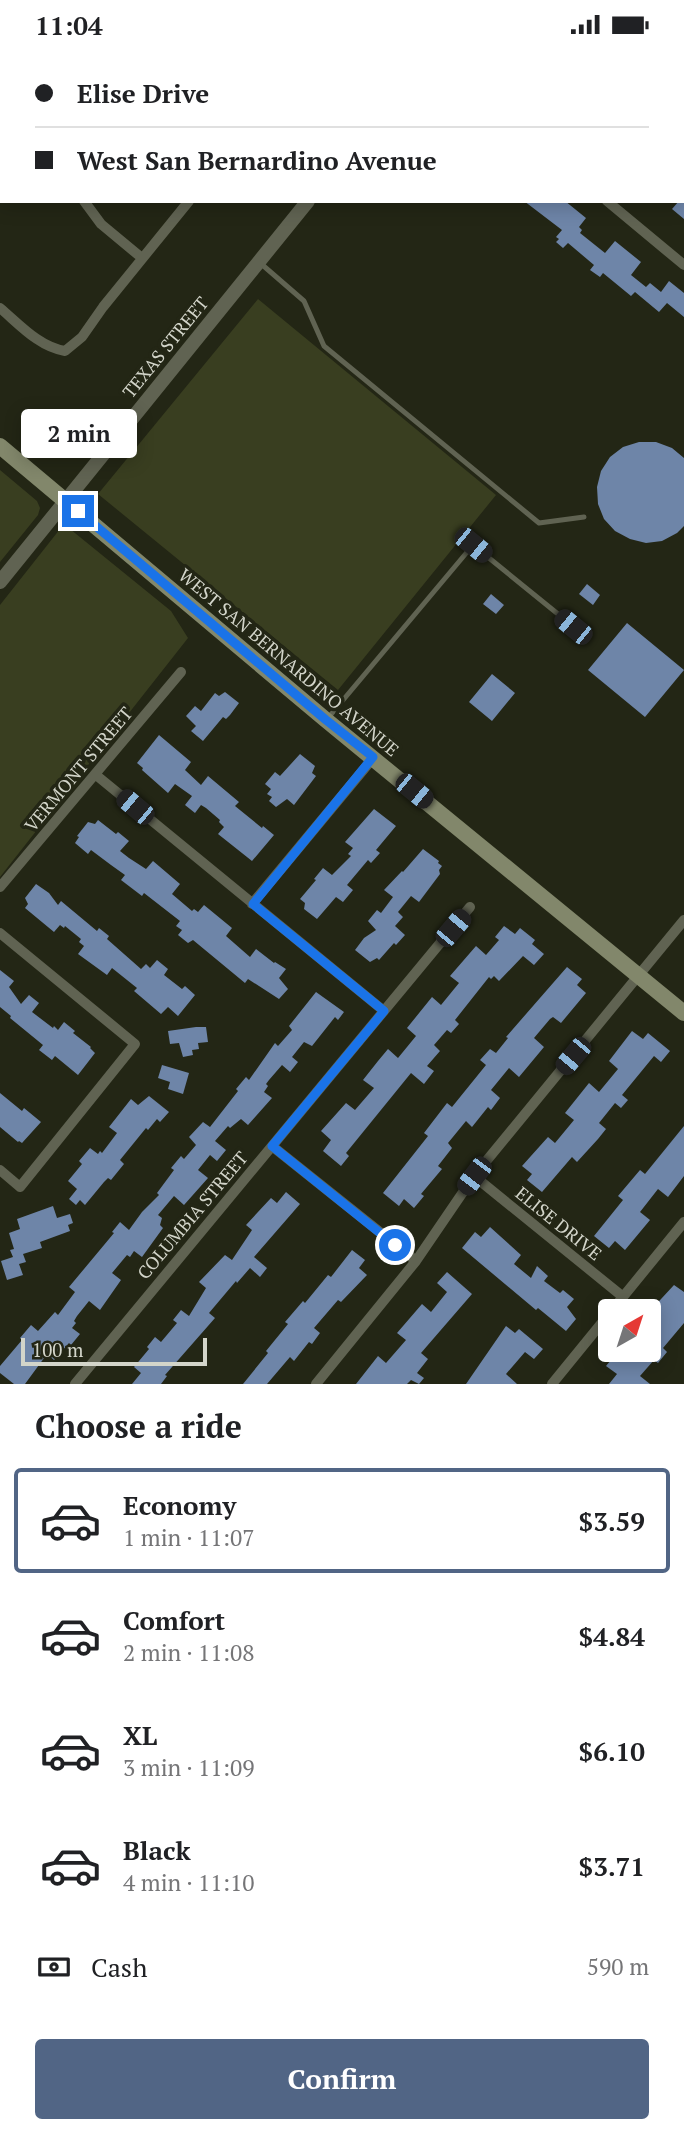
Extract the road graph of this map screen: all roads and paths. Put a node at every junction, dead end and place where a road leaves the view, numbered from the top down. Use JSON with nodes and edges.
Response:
{"nodes":[{"id":1,"x":85,"y":203,"type":"edge"},
{"id":2,"x":187,"y":203,"type":"edge"},
{"id":3,"x":305,"y":203,"type":"edge"},
{"id":4,"x":609,"y":203,"type":"edge"},
{"id":5,"x":142,"y":258,"type":"junction"},
{"id":6,"x":259,"y":262,"type":"junction"},
{"id":7,"x":684,"y":265,"type":"edge"},
{"id":8,"x":0,"y":308,"type":"edge"},
{"id":9,"x":0,"y":446,"type":"edge"},
{"id":10,"x":65,"y":500,"type":"junction"},
{"id":11,"x":584,"y":517,"type":"dead end"},
{"id":12,"x":0,"y":582,"type":"edge"},
{"id":13,"x":573,"y":627,"type":"dead end"},
{"id":14,"x":181,"y":672,"type":"dead end"},
{"id":15,"x":326,"y":720,"type":"junction"},
{"id":16,"x":373,"y":757,"type":"junction"},
{"id":17,"x":96,"y":775,"type":"junction"},
{"id":18,"x":0,"y":887,"type":"edge"},
{"id":19,"x":253,"y":904,"type":"junction"},
{"id":20,"x":470,"y":907,"type":"dead end"},
{"id":21,"x":684,"y":920,"type":"edge"},
{"id":22,"x":0,"y":933,"type":"edge"},
{"id":23,"x":638,"y":977,"type":"junction"},
{"id":24,"x":384,"y":1011,"type":"junction"},
{"id":25,"x":684,"y":1013,"type":"edge"},
{"id":26,"x":272,"y":1146,"type":"junction"},
{"id":27,"x":0,"y":1170,"type":"edge"},
{"id":28,"x":474,"y":1176,"type":"junction"},
{"id":29,"x":684,"y":1222,"type":"edge"},
{"id":30,"x":416,"y":1261,"type":"junction"},
{"id":31,"x":622,"y":1296,"type":"junction"},
{"id":32,"x":558,"y":1382,"type":"edge"},
{"id":33,"x":75,"y":1384,"type":"edge"},
{"id":34,"x":316,"y":1384,"type":"edge"}],
"edges":[{"from":1,"to":5,"type":"street"},
{"from":2,"to":5,"type":"street"},
{"from":3,"to":6,"type":"street","name":"TEXAS STREET"},
{"from":4,"to":7,"type":"street"},
{"from":5,"to":8,"type":"street"},
{"from":6,"to":10,"type":"street","name":"TEXAS STREET"},
{"from":6,"to":11,"type":"lane"},
{"from":9,"to":10,"type":"main road","name":"WEST SAN BERNARDINO AVENUE"},
{"from":10,"to":12,"type":"street","name":"TEXAS STREET"},
{"from":10,"to":15,"type":"main road","name":"WEST SAN BERNARDINO AVENUE"},
{"from":13,"to":15,"type":"lane"},
{"from":14,"to":17,"type":"street","name":"VERMONT STREET"},
{"from":15,"to":16,"type":"main road","name":"WEST SAN BERNARDINO AVENUE"},
{"from":16,"to":19,"type":"street"},
{"from":16,"to":23,"type":"main road","name":"WEST SAN BERNARDINO AVENUE"},
{"from":17,"to":18,"type":"street","name":"VERMONT STREET"},
{"from":17,"to":19,"type":"street"},
{"from":19,"to":24,"type":"street"},
{"from":20,"to":24,"type":"street","name":"COLUMBIA STREET"},
{"from":21,"to":23,"type":"street"},
{"from":22,"to":27,"type":"street"},
{"from":23,"to":25,"type":"main road","name":"WEST SAN BERNARDINO AVENUE"},
{"from":23,"to":28,"type":"street"},
{"from":24,"to":26,"type":"street","name":"COLUMBIA STREET"},
{"from":26,"to":30,"type":"street"},
{"from":26,"to":33,"type":"street","name":"COLUMBIA STREET"},
{"from":28,"to":30,"type":"street"},
{"from":28,"to":31,"type":"street","name":"ELISE DRIVE"},
{"from":29,"to":31,"type":"street"},
{"from":30,"to":34,"type":"street"},
{"from":31,"to":32,"type":"street"}]}
